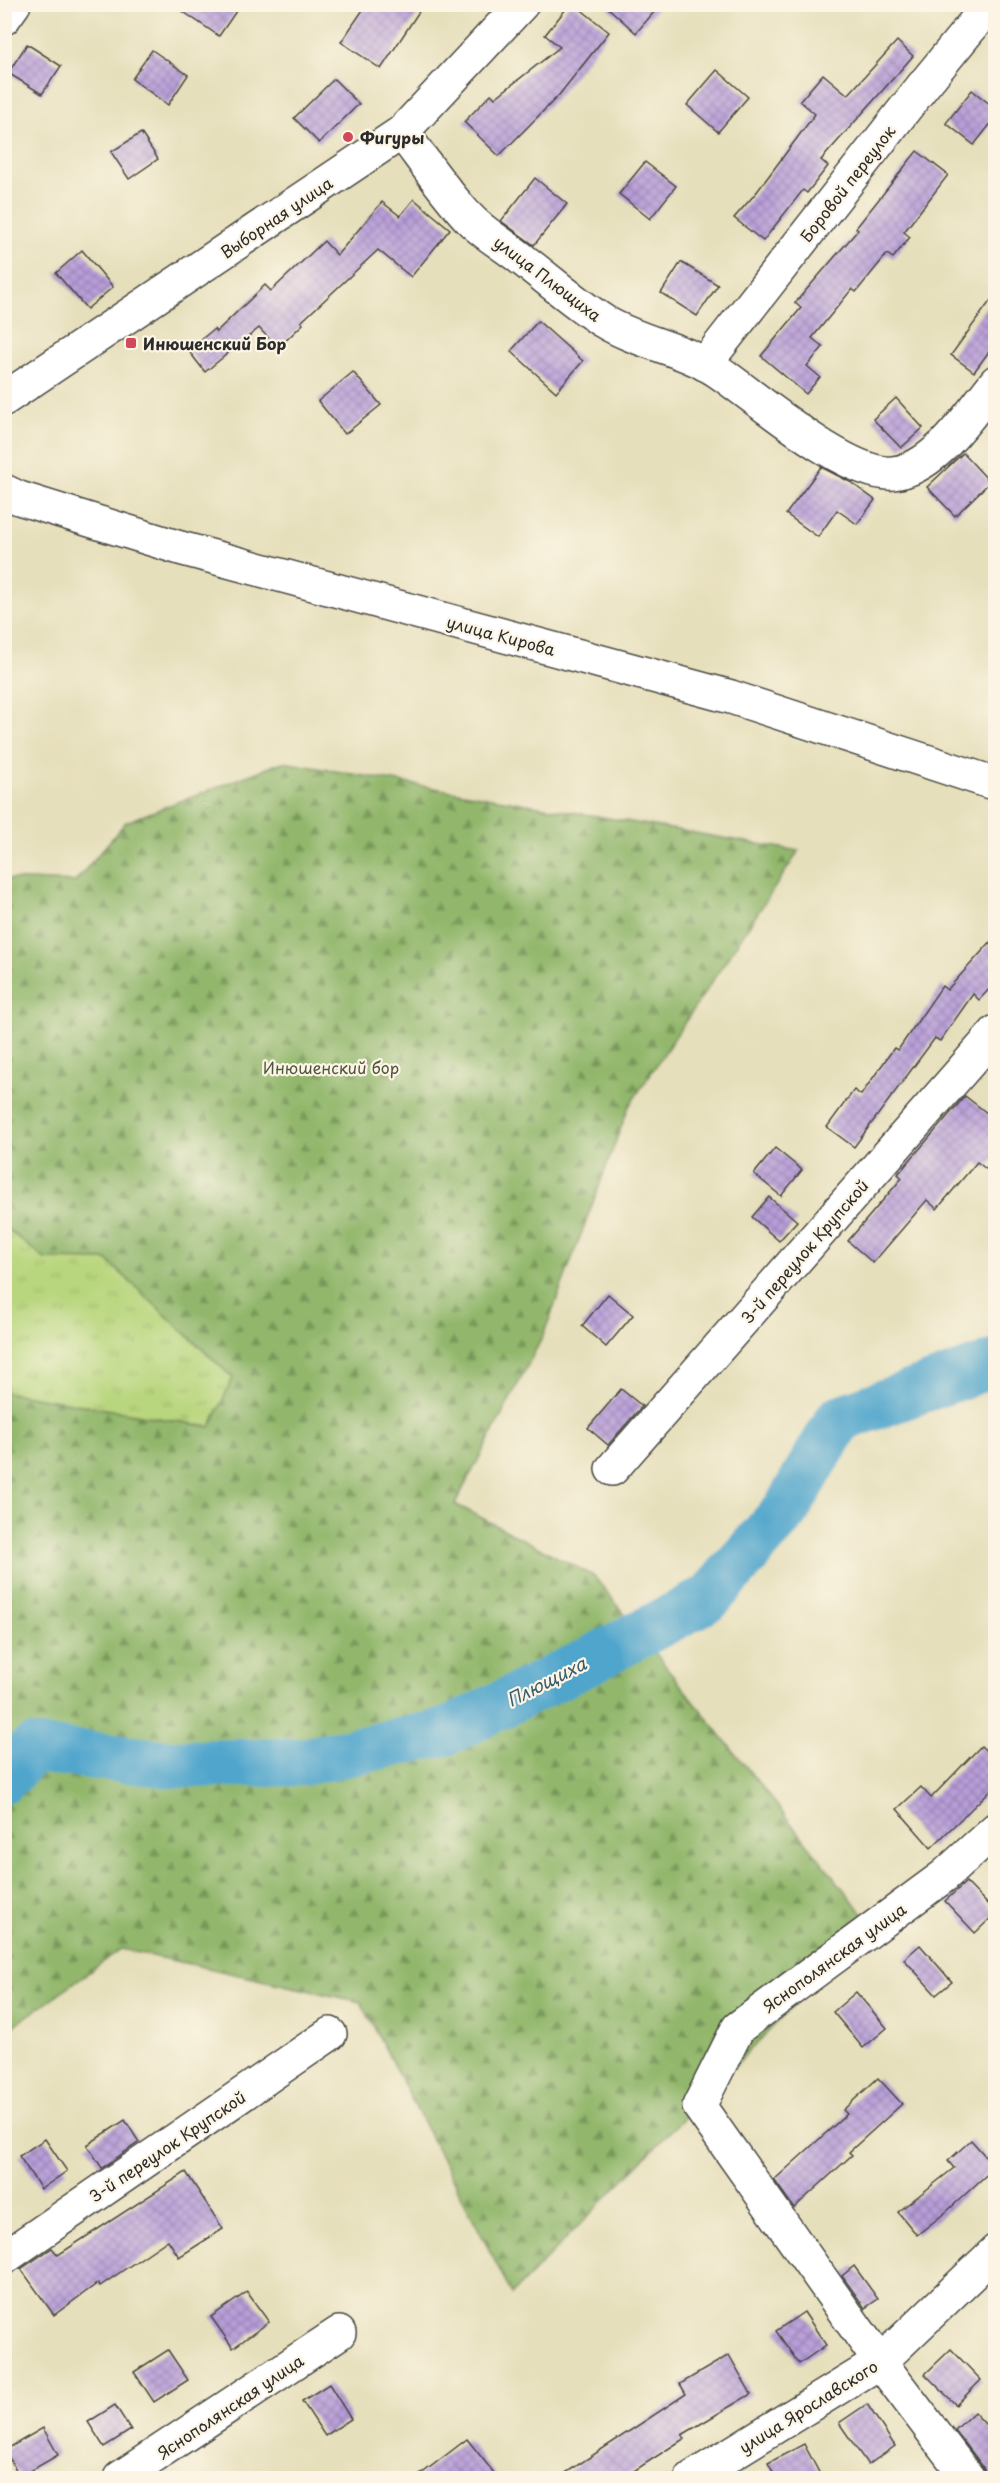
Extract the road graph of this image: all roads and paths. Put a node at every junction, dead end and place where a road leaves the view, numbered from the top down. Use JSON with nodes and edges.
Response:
{"nodes":[{"id":1,"x":14,"y":4,"type":"edge"},
{"id":2,"x":522,"y":4,"type":"edge"},
{"id":3,"x":990,"y":4,"type":"edge"},
{"id":4,"x":4,"y":18,"type":"edge"},
{"id":5,"x":402,"y":132,"type":"junction"},
{"id":6,"x":705,"y":364,"type":"junction"},
{"id":7,"x":996,"y":382,"type":"edge"},
{"id":8,"x":4,"y":399,"type":"edge"},
{"id":9,"x":4,"y":491,"type":"edge"},
{"id":10,"x":996,"y":784,"type":"edge"},
{"id":11,"x":996,"y":1032,"type":"edge"},
{"id":12,"x":612,"y":1470,"type":"dead end"},
{"id":13,"x":996,"y":1829,"type":"edge"},
{"id":14,"x":330,"y":2034,"type":"dead end"},
{"id":15,"x":996,"y":2251,"type":"edge"},
{"id":16,"x":4,"y":2258,"type":"edge"},
{"id":17,"x":339,"y":2333,"type":"dead end"},
{"id":18,"x":880,"y":2362,"type":"junction"},
{"id":19,"x":120,"y":2478,"type":"edge"},
{"id":20,"x":692,"y":2478,"type":"edge"},
{"id":21,"x":968,"y":2478,"type":"edge"}],
"edges":[{"from":1,"to":4,"type":"street"},
{"from":2,"to":5,"type":"street","name":"Выборная улица"},
{"from":3,"to":6,"type":"street","name":"Боровой переулок"},
{"from":5,"to":6,"type":"street","name":"улица Плющиха"},
{"from":5,"to":8,"type":"street","name":"Выборная улица"},
{"from":6,"to":7,"type":"street","name":"улица Плющиха"},
{"from":9,"to":10,"type":"street","name":"улица Кирова"},
{"from":11,"to":12,"type":"street","name":"3-й переулок Крупской"},
{"from":13,"to":18,"type":"street","name":"Яснополянская улица"},
{"from":14,"to":16,"type":"street","name":"3-й переулок Крупской"},
{"from":15,"to":18,"type":"street","name":"улица Ярославского"},
{"from":17,"to":19,"type":"street","name":"Яснополянская улица"},
{"from":18,"to":20,"type":"street","name":"улица Ярославского"},
{"from":18,"to":21,"type":"street"}]}
